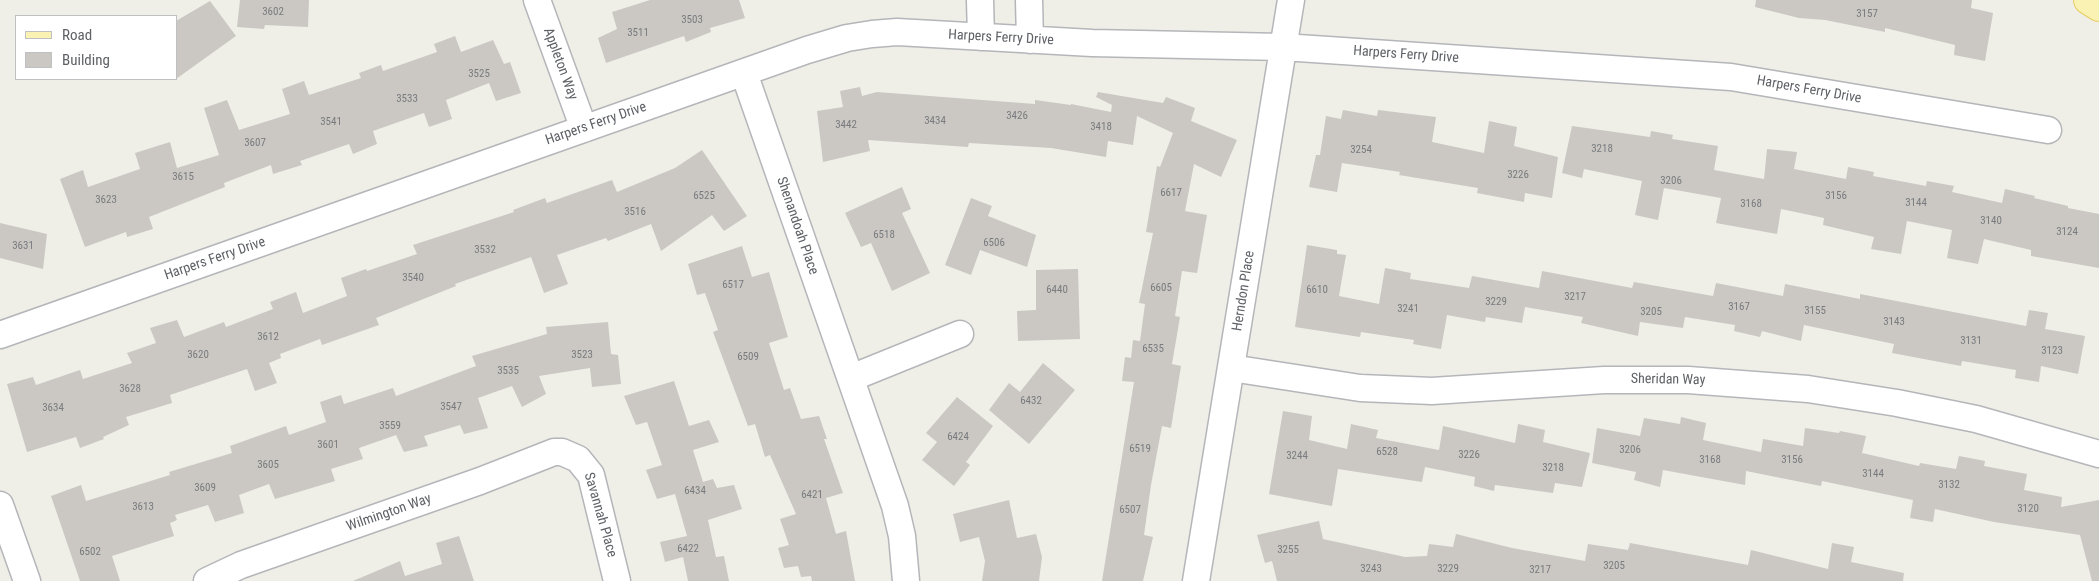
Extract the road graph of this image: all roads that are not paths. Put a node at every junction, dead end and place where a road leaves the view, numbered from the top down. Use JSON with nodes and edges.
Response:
{"nodes":[{"id":1,"x":538,"y":0,"type":"edge"},
{"id":2,"x":980,"y":0,"type":"edge"},
{"id":3,"x":1029,"y":0,"type":"edge"},
{"id":4,"x":1291,"y":0,"type":"edge"},
{"id":5,"x":2088,"y":0,"type":"edge"},
{"id":6,"x":2099,"y":7,"type":"edge"},
{"id":7,"x":980,"y":37,"type":"junction"},
{"id":8,"x":1030,"y":40,"type":"junction"},
{"id":9,"x":1283,"y":47,"type":"junction"},
{"id":10,"x":744,"y":73,"type":"junction"},
{"id":11,"x":584,"y":129,"type":"junction"},
{"id":12,"x":2048,"y":130,"type":"dead end"},
{"id":13,"x":960,"y":334,"type":"dead end"},
{"id":14,"x":0,"y":335,"type":"edge"},
{"id":15,"x":1231,"y":368,"type":"junction"},
{"id":16,"x":851,"y":378,"type":"junction"},
{"id":17,"x":2099,"y":454,"type":"edge"},
{"id":18,"x":571,"y":456,"type":"joint"},
{"id":19,"x":0,"y":505,"type":"edge"},
{"id":20,"x":27,"y":581,"type":"edge"},
{"id":21,"x":208,"y":581,"type":"edge"},
{"id":22,"x":617,"y":581,"type":"edge"},
{"id":23,"x":906,"y":581,"type":"edge"},
{"id":24,"x":1196,"y":581,"type":"edge"}],
"edges":[{"from":1,"to":11,"type":"street","name":"Appleton Way"},
{"from":2,"to":7,"type":"street"},
{"from":3,"to":8,"type":"street"},
{"from":4,"to":9,"type":"street","name":"Herndon Place"},
{"from":5,"to":6,"type":"main road"},
{"from":7,"to":8,"type":"street","name":"Harpers Ferry Drive"},
{"from":7,"to":10,"type":"street","name":"Harpers Ferry Drive"},
{"from":8,"to":9,"type":"street","name":"Harpers Ferry Drive"},
{"from":9,"to":12,"type":"street","name":"Harpers Ferry Drive"},
{"from":9,"to":15,"type":"street","name":"Herndon Place"},
{"from":10,"to":11,"type":"street","name":"Harpers Ferry Drive"},
{"from":10,"to":16,"type":"street","name":"Shenandoah Place"},
{"from":11,"to":14,"type":"street","name":"Harpers Ferry Drive"},
{"from":13,"to":16,"type":"street"},
{"from":15,"to":17,"type":"street","name":"Sheridan Way"},
{"from":15,"to":24,"type":"street","name":"Herndon Place"},
{"from":16,"to":23,"type":"street","name":"Shenandoah Place"},
{"from":18,"to":21,"type":"street","name":"Wilmington Way"},
{"from":18,"to":22,"type":"street","name":"Savannah Place"},
{"from":19,"to":20,"type":"street"}]}
